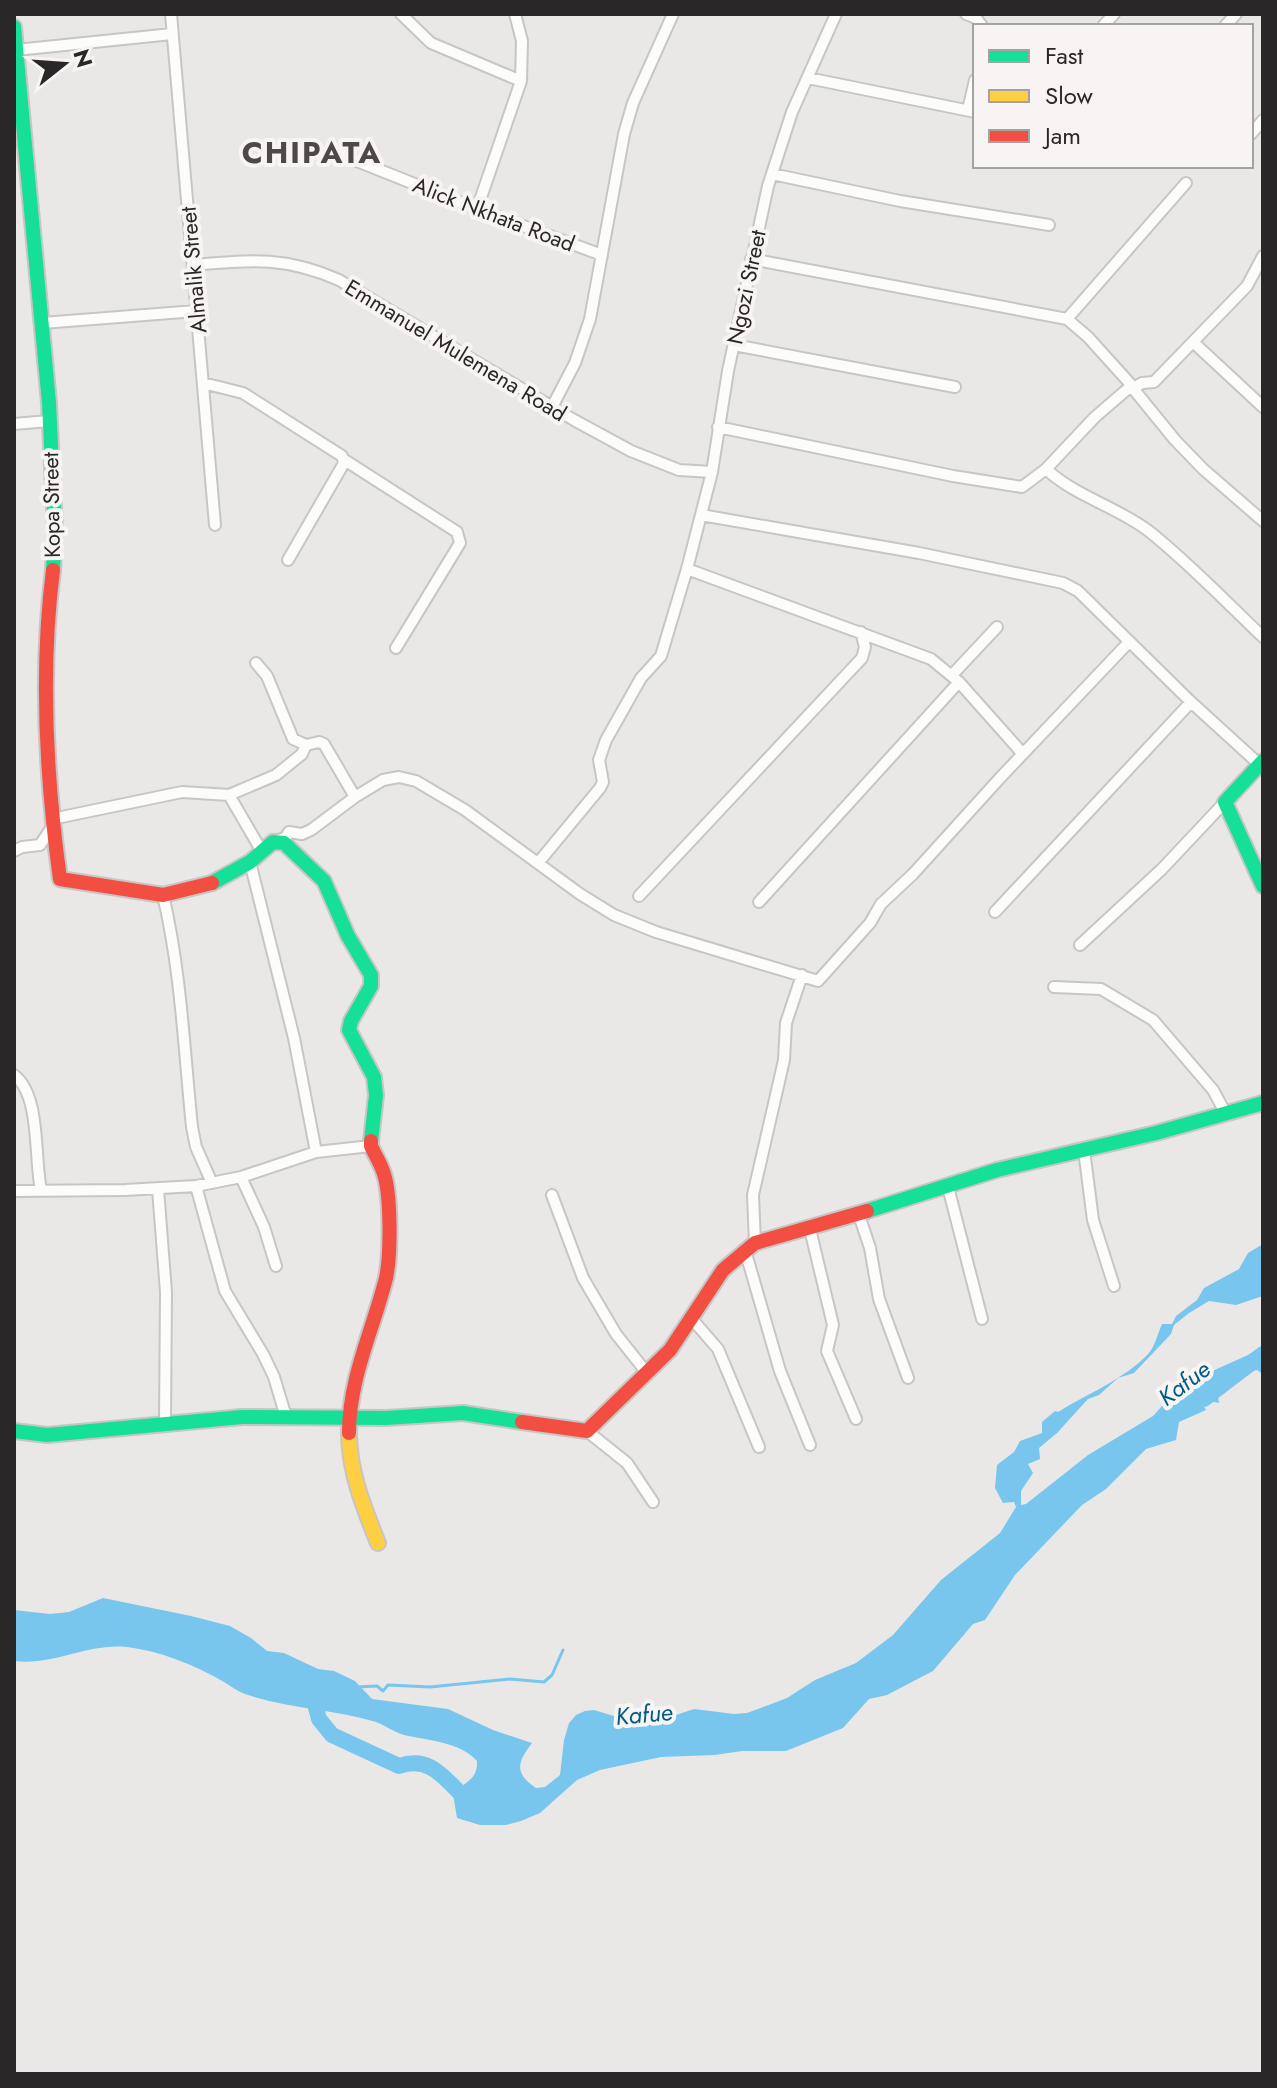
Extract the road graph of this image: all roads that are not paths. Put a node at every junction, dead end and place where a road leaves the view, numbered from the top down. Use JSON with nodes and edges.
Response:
{"nodes":[{"id":1,"x":171,"y":14,"type":"edge"},
{"id":2,"x":401,"y":14,"type":"edge"},
{"id":3,"x":515,"y":14,"type":"edge"},
{"id":4,"x":673,"y":14,"type":"edge"},
{"id":5,"x":836,"y":14,"type":"edge"},
{"id":6,"x":14,"y":27,"type":"edge"},
{"id":7,"x":172,"y":34,"type":"junction"},
{"id":8,"x":16,"y":50,"type":"junction"},
{"id":9,"x":808,"y":78,"type":"junction"},
{"id":10,"x":521,"y":81,"type":"junction"},
{"id":11,"x":971,"y":111,"type":"edge"},
{"id":12,"x":342,"y":155,"type":"dead end"},
{"id":13,"x":772,"y":174,"type":"junction"},
{"id":14,"x":1186,"y":183,"type":"dead end"},
{"id":15,"x":477,"y":209,"type":"junction"},
{"id":16,"x":1049,"y":225,"type":"dead end"},
{"id":17,"x":602,"y":255,"type":"junction"},
{"id":18,"x":1263,"y":256,"type":"edge"},
{"id":19,"x":751,"y":259,"type":"junction"},
{"id":20,"x":193,"y":265,"type":"junction"},
{"id":21,"x":196,"y":311,"type":"junction"},
{"id":22,"x":1067,"y":319,"type":"junction"},
{"id":23,"x":42,"y":323,"type":"junction"},
{"id":24,"x":1193,"y":342,"type":"junction"},
{"id":25,"x":734,"y":345,"type":"junction"},
{"id":26,"x":203,"y":383,"type":"junction"},
{"id":27,"x":955,"y":387,"type":"dead end"},
{"id":28,"x":1132,"y":387,"type":"junction"},
{"id":29,"x":552,"y":407,"type":"junction"},
{"id":30,"x":1263,"y":407,"type":"edge"},
{"id":31,"x":49,"y":421,"type":"junction"},
{"id":32,"x":14,"y":424,"type":"edge"},
{"id":33,"x":718,"y":427,"type":"junction"},
{"id":34,"x":343,"y":459,"type":"junction"},
{"id":35,"x":1046,"y":469,"type":"junction"},
{"id":36,"x":712,"y":472,"type":"junction"},
{"id":37,"x":701,"y":515,"type":"junction"},
{"id":38,"x":1263,"y":521,"type":"edge"},
{"id":39,"x":215,"y":525,"type":"dead end"},
{"id":40,"x":288,"y":560,"type":"dead end"},
{"id":41,"x":687,"y":569,"type":"junction"},
{"id":42,"x":997,"y":627,"type":"dead end"},
{"id":43,"x":861,"y":632,"type":"junction"},
{"id":44,"x":1263,"y":637,"type":"edge"},
{"id":45,"x":1129,"y":642,"type":"junction"},
{"id":46,"x":396,"y":648,"type":"dead end"},
{"id":47,"x":256,"y":663,"type":"dead end"},
{"id":48,"x":955,"y":679,"type":"junction"},
{"id":49,"x":1191,"y":702,"type":"junction"},
{"id":50,"x":306,"y":745,"type":"junction"},
{"id":51,"x":1023,"y":754,"type":"junction"},
{"id":52,"x":1262,"y":763,"type":"edge"},
{"id":53,"x":229,"y":795,"type":"junction"},
{"id":54,"x":355,"y":797,"type":"junction"},
{"id":55,"x":1225,"y":802,"type":"junction"},
{"id":56,"x":52,"y":823,"type":"junction"},
{"id":57,"x":267,"y":846,"type":"junction"},
{"id":58,"x":14,"y":851,"type":"edge"},
{"id":59,"x":250,"y":862,"type":"junction"},
{"id":60,"x":538,"y":863,"type":"junction"},
{"id":61,"x":1263,"y":885,"type":"edge"},
{"id":62,"x":163,"y":895,"type":"junction"},
{"id":63,"x":639,"y":896,"type":"dead end"},
{"id":64,"x":759,"y":902,"type":"dead end"},
{"id":65,"x":995,"y":912,"type":"dead end"},
{"id":66,"x":1080,"y":945,"type":"dead end"},
{"id":67,"x":802,"y":975,"type":"junction"},
{"id":68,"x":1054,"y":987,"type":"dead end"},
{"id":69,"x":14,"y":1075,"type":"edge"},
{"id":70,"x":1263,"y":1103,"type":"edge"},
{"id":71,"x":1226,"y":1114,"type":"junction"},
{"id":72,"x":371,"y":1146,"type":"junction"},
{"id":73,"x":1084,"y":1150,"type":"junction"},
{"id":74,"x":316,"y":1152,"type":"junction"},
{"id":75,"x":241,"y":1177,"type":"junction"},
{"id":76,"x":212,"y":1183,"type":"junction"},
{"id":77,"x":196,"y":1186,"type":"junction"},
{"id":78,"x":948,"y":1187,"type":"junction"},
{"id":79,"x":158,"y":1189,"type":"junction"},
{"id":80,"x":41,"y":1190,"type":"junction"},
{"id":81,"x":14,"y":1191,"type":"edge"},
{"id":82,"x":552,"y":1195,"type":"dead end"},
{"id":83,"x":859,"y":1215,"type":"junction"},
{"id":84,"x":810,"y":1229,"type":"junction"},
{"id":85,"x":750,"y":1247,"type":"junction"},
{"id":86,"x":276,"y":1266,"type":"dead end"},
{"id":87,"x":1114,"y":1286,"type":"dead end"},
{"id":88,"x":692,"y":1319,"type":"junction"},
{"id":89,"x":982,"y":1319,"type":"dead end"},
{"id":90,"x":647,"y":1373,"type":"junction"},
{"id":91,"x":908,"y":1378,"type":"dead end"},
{"id":92,"x":349,"y":1416,"type":"junction"},
{"id":93,"x":286,"y":1417,"type":"junction"},
{"id":94,"x":856,"y":1419,"type":"dead end"},
{"id":95,"x":165,"y":1422,"type":"junction"},
{"id":96,"x":14,"y":1431,"type":"edge"},
{"id":97,"x":587,"y":1431,"type":"junction"},
{"id":98,"x":810,"y":1445,"type":"dead end"},
{"id":99,"x":759,"y":1447,"type":"dead end"},
{"id":100,"x":653,"y":1502,"type":"dead end"},
{"id":101,"x":378,"y":1543,"type":"dead end"}],
"edges":[{"from":1,"to":7,"type":"street","name":"Almalik Street"},
{"from":2,"to":10,"type":"street"},
{"from":3,"to":10,"type":"street"},
{"from":4,"to":17,"type":"street"},
{"from":5,"to":9,"type":"street","name":"Ngozi Street"},
{"from":6,"to":8,"type":"street","name":"Kopa Street"},
{"from":7,"to":8,"type":"street"},
{"from":7,"to":20,"type":"street","name":"Almalik Street"},
{"from":8,"to":23,"type":"street","name":"Kopa Street"},
{"from":9,"to":11,"type":"street"},
{"from":9,"to":13,"type":"street","name":"Ngozi Street"},
{"from":10,"to":15,"type":"street"},
{"from":12,"to":15,"type":"street","name":"Alick Nkhata Road"},
{"from":13,"to":16,"type":"street"},
{"from":13,"to":19,"type":"street","name":"Ngozi Street"},
{"from":14,"to":22,"type":"street"},
{"from":15,"to":17,"type":"street","name":"Alick Nkhata Road"},
{"from":17,"to":29,"type":"street"},
{"from":18,"to":24,"type":"street"},
{"from":19,"to":22,"type":"street"},
{"from":19,"to":25,"type":"street","name":"Ngozi Street"},
{"from":20,"to":21,"type":"street","name":"Almalik Street"},
{"from":20,"to":29,"type":"street","name":"Emmanuel Mulemena Road"},
{"from":21,"to":23,"type":"street"},
{"from":21,"to":26,"type":"street","name":"Almalik Street"},
{"from":22,"to":28,"type":"street"},
{"from":23,"to":31,"type":"street","name":"Kopa Street"},
{"from":24,"to":28,"type":"street"},
{"from":24,"to":30,"type":"street"},
{"from":25,"to":27,"type":"street"},
{"from":25,"to":33,"type":"street","name":"Ngozi Street"},
{"from":26,"to":34,"type":"street"},
{"from":26,"to":39,"type":"street","name":"Almalik Street"},
{"from":28,"to":35,"type":"street"},
{"from":28,"to":38,"type":"street"},
{"from":29,"to":36,"type":"street","name":"Emmanuel Mulemena Road"},
{"from":31,"to":32,"type":"street"},
{"from":31,"to":56,"type":"street","name":"Kopa Street"},
{"from":33,"to":35,"type":"street"},
{"from":33,"to":36,"type":"street","name":"Ngozi Street"},
{"from":34,"to":40,"type":"street"},
{"from":34,"to":46,"type":"street"},
{"from":35,"to":44,"type":"street"},
{"from":36,"to":37,"type":"street","name":"Ngozi Street"},
{"from":37,"to":41,"type":"street","name":"Ngozi Street"},
{"from":37,"to":45,"type":"street"},
{"from":41,"to":43,"type":"street"},
{"from":41,"to":60,"type":"street","name":"Ngozi Street"},
{"from":42,"to":48,"type":"street"},
{"from":43,"to":48,"type":"street"},
{"from":43,"to":63,"type":"street"},
{"from":45,"to":49,"type":"street"},
{"from":45,"to":51,"type":"street"},
{"from":47,"to":50,"type":"street"},
{"from":48,"to":51,"type":"street"},
{"from":48,"to":64,"type":"street"},
{"from":49,"to":52,"type":"street"},
{"from":49,"to":65,"type":"street"},
{"from":50,"to":53,"type":"street"},
{"from":50,"to":54,"type":"street"},
{"from":51,"to":67,"type":"street"},
{"from":52,"to":55,"type":"street"},
{"from":53,"to":56,"type":"street"},
{"from":53,"to":57,"type":"street"},
{"from":54,"to":57,"type":"street"},
{"from":54,"to":60,"type":"street"},
{"from":55,"to":61,"type":"street"},
{"from":55,"to":66,"type":"street"},
{"from":56,"to":58,"type":"street"},
{"from":56,"to":62,"type":"street","name":"Kopa Street"},
{"from":57,"to":59,"type":"street"},
{"from":57,"to":72,"type":"street"},
{"from":59,"to":62,"type":"street"},
{"from":59,"to":74,"type":"street"},
{"from":60,"to":67,"type":"street"},
{"from":62,"to":76,"type":"street"},
{"from":67,"to":85,"type":"street"},
{"from":68,"to":71,"type":"street"},
{"from":69,"to":80,"type":"street"},
{"from":70,"to":71,"type":"street"},
{"from":71,"to":73,"type":"street"},
{"from":72,"to":74,"type":"street"},
{"from":72,"to":92,"type":"street"},
{"from":73,"to":78,"type":"street"},
{"from":73,"to":87,"type":"street"},
{"from":74,"to":75,"type":"street"},
{"from":75,"to":76,"type":"street"},
{"from":75,"to":86,"type":"street"},
{"from":76,"to":77,"type":"street"},
{"from":77,"to":79,"type":"street"},
{"from":77,"to":93,"type":"street"},
{"from":78,"to":83,"type":"street"},
{"from":78,"to":89,"type":"street"},
{"from":79,"to":80,"type":"street"},
{"from":79,"to":95,"type":"street"},
{"from":80,"to":81,"type":"street"},
{"from":82,"to":90,"type":"street"},
{"from":83,"to":84,"type":"street"},
{"from":83,"to":91,"type":"street"},
{"from":84,"to":85,"type":"street"},
{"from":84,"to":94,"type":"street"},
{"from":85,"to":88,"type":"street"},
{"from":85,"to":98,"type":"street"},
{"from":88,"to":90,"type":"street"},
{"from":88,"to":99,"type":"street"},
{"from":90,"to":97,"type":"street"},
{"from":92,"to":93,"type":"street"},
{"from":92,"to":97,"type":"street"},
{"from":92,"to":101,"type":"street"},
{"from":93,"to":95,"type":"street"},
{"from":95,"to":96,"type":"street"},
{"from":97,"to":100,"type":"street"}]}
